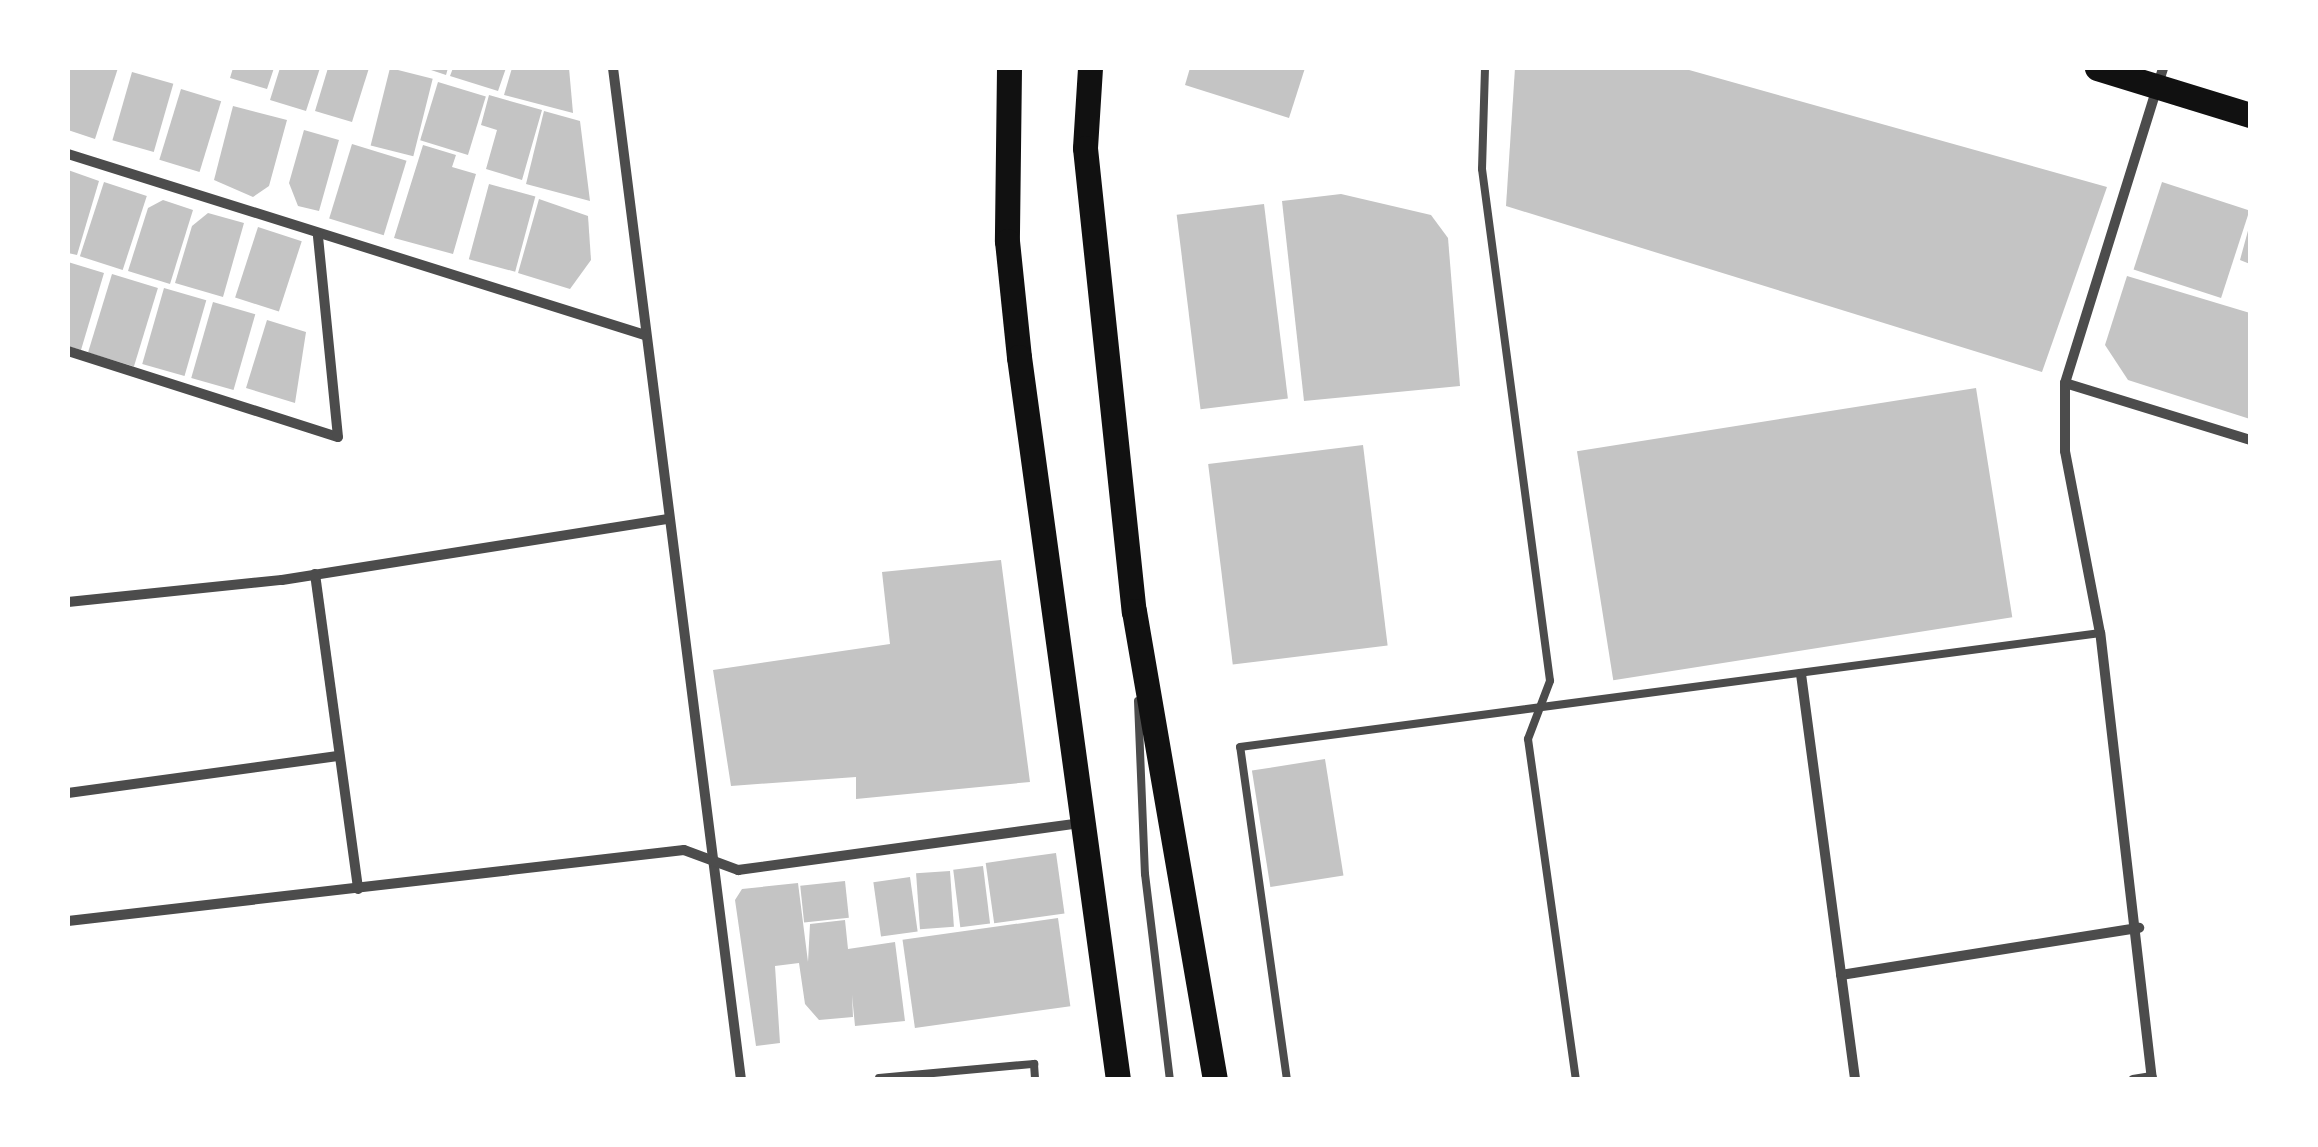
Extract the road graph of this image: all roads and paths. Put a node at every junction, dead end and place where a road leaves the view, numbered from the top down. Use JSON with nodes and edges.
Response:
{"nodes":[{"id":1,"x":613,"y":68,"type":"edge"},
{"id":2,"x":1009,"y":68,"type":"edge"},
{"id":3,"x":1090,"y":68,"type":"edge"},
{"id":4,"x":1485,"y":68,"type":"edge"},
{"id":5,"x":2096,"y":68,"type":"edge"},
{"id":6,"x":2160,"y":76,"type":"edge"},
{"id":7,"x":2250,"y":115,"type":"edge"},
{"id":8,"x":68,"y":154,"type":"edge"},
{"id":9,"x":318,"y":235,"type":"junction"},
{"id":10,"x":645,"y":335,"type":"junction"},
{"id":11,"x":68,"y":350,"type":"edge"},
{"id":12,"x":2065,"y":383,"type":"junction"},
{"id":13,"x":2250,"y":440,"type":"edge"},
{"id":14,"x":668,"y":520,"type":"junction"},
{"id":15,"x":315,"y":574,"type":"junction"},
{"id":16,"x":68,"y":602,"type":"edge"},
{"id":17,"x":1134,"y":611,"type":"junction"},
{"id":18,"x":2100,"y":633,"type":"junction"},
{"id":19,"x":1801,"y":674,"type":"junction"},
{"id":20,"x":1539,"y":710,"type":"junction"},
{"id":21,"x":339,"y":756,"type":"junction"},
{"id":22,"x":68,"y":794,"type":"edge"},
{"id":23,"x":1083,"y":823,"type":"junction"},
{"id":24,"x":713,"y":862,"type":"junction"},
{"id":25,"x":358,"y":889,"type":"junction"},
{"id":26,"x":68,"y":921,"type":"edge"},
{"id":27,"x":2139,"y":928,"type":"junction"},
{"id":28,"x":1841,"y":975,"type":"junction"},
{"id":29,"x":880,"y":1078,"type":"edge"},
{"id":30,"x":2152,"y":1078,"type":"edge"},
{"id":31,"x":741,"y":1080,"type":"edge"},
{"id":32,"x":1035,"y":1080,"type":"edge"},
{"id":33,"x":1118,"y":1080,"type":"edge"},
{"id":34,"x":1170,"y":1080,"type":"edge"},
{"id":35,"x":1215,"y":1080,"type":"edge"},
{"id":36,"x":1286,"y":1080,"type":"edge"},
{"id":37,"x":1576,"y":1080,"type":"edge"},
{"id":38,"x":1855,"y":1080,"type":"edge"},
{"id":39,"x":2133,"y":1080,"type":"edge"}],
"edges":[{"from":1,"to":10,"type":"street"},
{"from":2,"to":23,"type":"main road"},
{"from":3,"to":17,"type":"main road"},
{"from":4,"to":20,"type":"lane"},
{"from":5,"to":6,"type":"main road"},
{"from":6,"to":7,"type":"main road"},
{"from":6,"to":12,"type":"street"},
{"from":8,"to":9,"type":"street"},
{"from":9,"to":10,"type":"street"},
{"from":9,"to":11,"type":"street"},
{"from":10,"to":14,"type":"street"},
{"from":12,"to":13,"type":"street"},
{"from":12,"to":18,"type":"street"},
{"from":14,"to":15,"type":"street"},
{"from":14,"to":24,"type":"street"},
{"from":15,"to":16,"type":"street"},
{"from":15,"to":21,"type":"street"},
{"from":17,"to":34,"type":"lane"},
{"from":17,"to":35,"type":"main road"},
{"from":18,"to":19,"type":"lane"},
{"from":18,"to":27,"type":"street"},
{"from":19,"to":20,"type":"lane"},
{"from":19,"to":28,"type":"street"},
{"from":20,"to":36,"type":"lane"},
{"from":20,"to":37,"type":"lane"},
{"from":21,"to":22,"type":"street"},
{"from":21,"to":25,"type":"street"},
{"from":23,"to":24,"type":"street"},
{"from":23,"to":33,"type":"main road"},
{"from":24,"to":25,"type":"street"},
{"from":24,"to":31,"type":"street"},
{"from":25,"to":26,"type":"street"},
{"from":27,"to":28,"type":"street"},
{"from":27,"to":30,"type":"street"},
{"from":28,"to":38,"type":"street"},
{"from":29,"to":32,"type":"lane"},
{"from":30,"to":39,"type":"street"}]}
